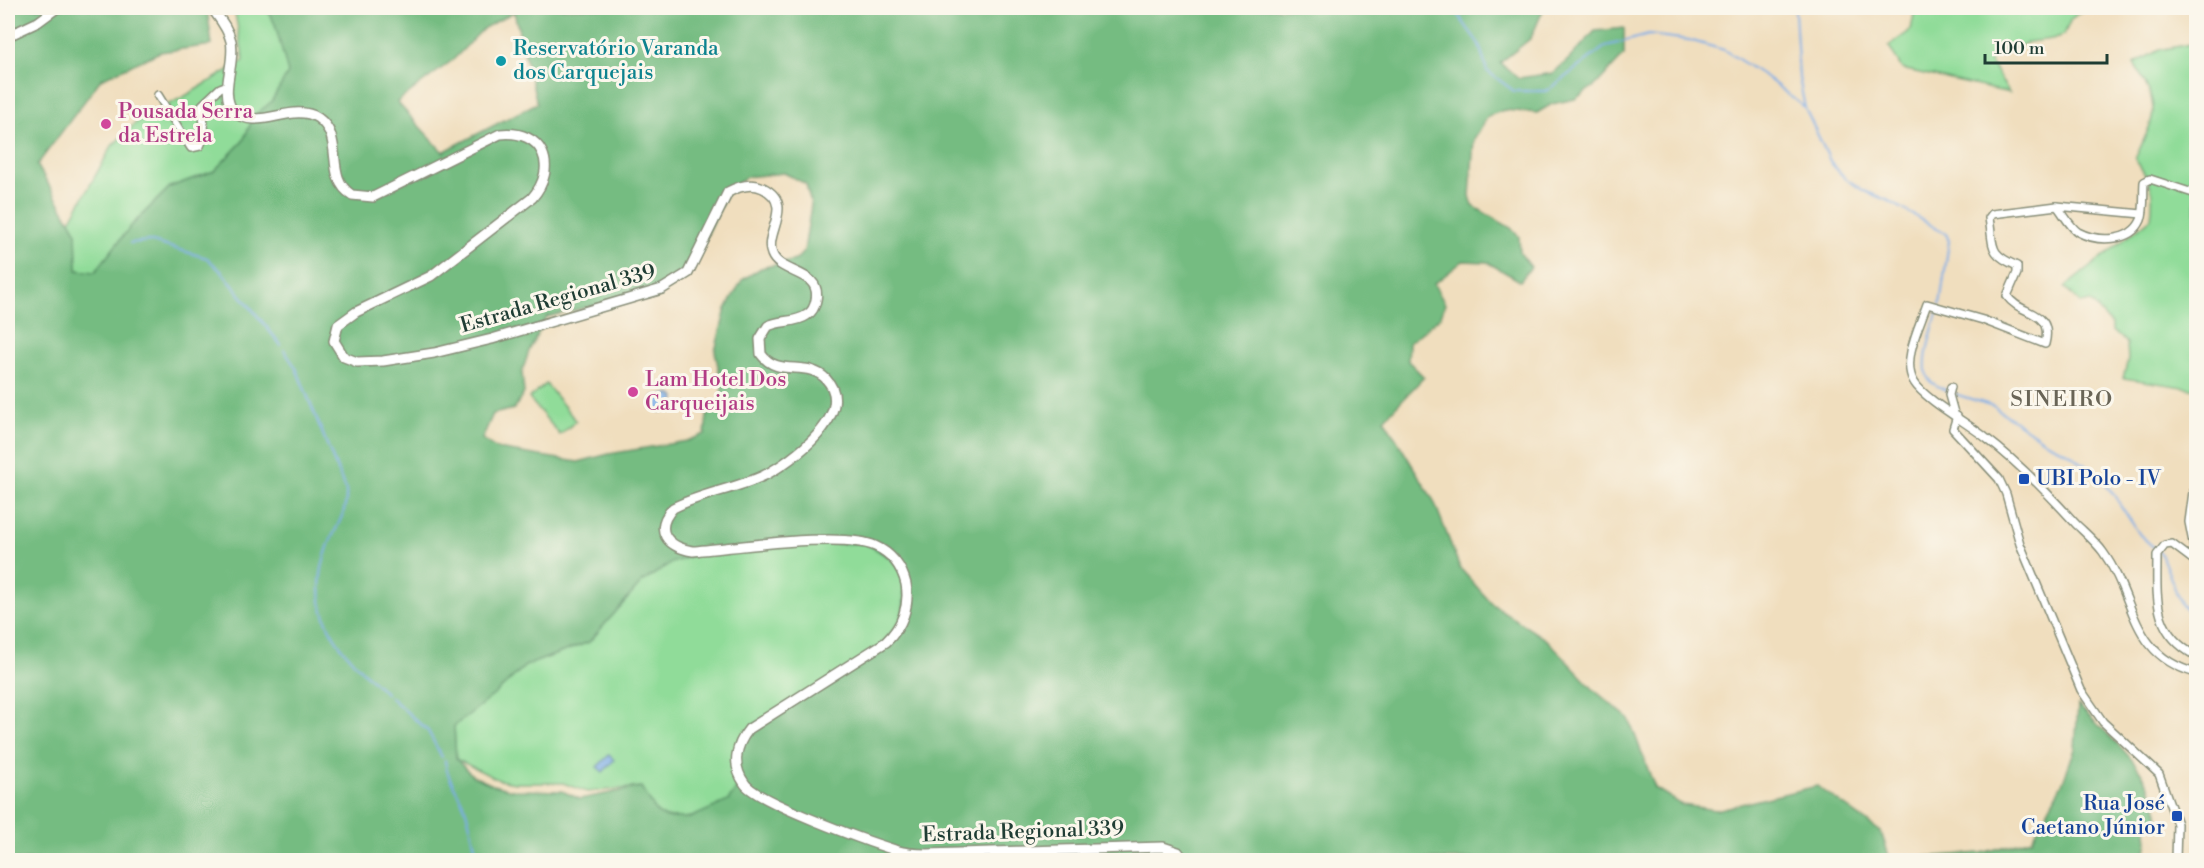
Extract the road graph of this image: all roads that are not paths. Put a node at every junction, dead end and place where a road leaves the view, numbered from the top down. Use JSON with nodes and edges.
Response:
{"nodes":[{"id":1,"x":57,"y":8,"type":"edge"},
{"id":2,"x":212,"y":8,"type":"edge"},
{"id":3,"x":8,"y":36,"type":"edge"},
{"id":4,"x":228,"y":85,"type":"junction"},
{"id":5,"x":158,"y":95,"type":"dead end"},
{"id":6,"x":2196,"y":194,"type":"edge"},
{"id":7,"x":2057,"y":206,"type":"junction"},
{"id":8,"x":2142,"y":214,"type":"junction"},
{"id":9,"x":1950,"y":391,"type":"dead end"},
{"id":10,"x":1955,"y":415,"type":"junction"},
{"id":11,"x":2193,"y":492,"type":"dead end"},
{"id":12,"x":2193,"y":560,"type":"edge"},
{"id":13,"x":2196,"y":656,"type":"edge"},
{"id":14,"x":2196,"y":673,"type":"edge"},
{"id":15,"x":1184,"y":861,"type":"edge"},
{"id":16,"x":2176,"y":861,"type":"edge"}],
"edges":[{"from":1,"to":3,"type":"main road"},
{"from":2,"to":4,"type":"main road","name":"Estrada Regional 339"},
{"from":4,"to":5,"type":"street"},
{"from":4,"to":15,"type":"main road","name":"Estrada Regional 339"},
{"from":6,"to":8,"type":"street"},
{"from":7,"to":8,"type":"street"},
{"from":7,"to":8,"type":"street"},
{"from":7,"to":10,"type":"street"},
{"from":9,"to":10,"type":"street"},
{"from":10,"to":14,"type":"street"},
{"from":10,"to":16,"type":"street"},
{"from":11,"to":12,"type":"street"},
{"from":12,"to":13,"type":"street"}]}
